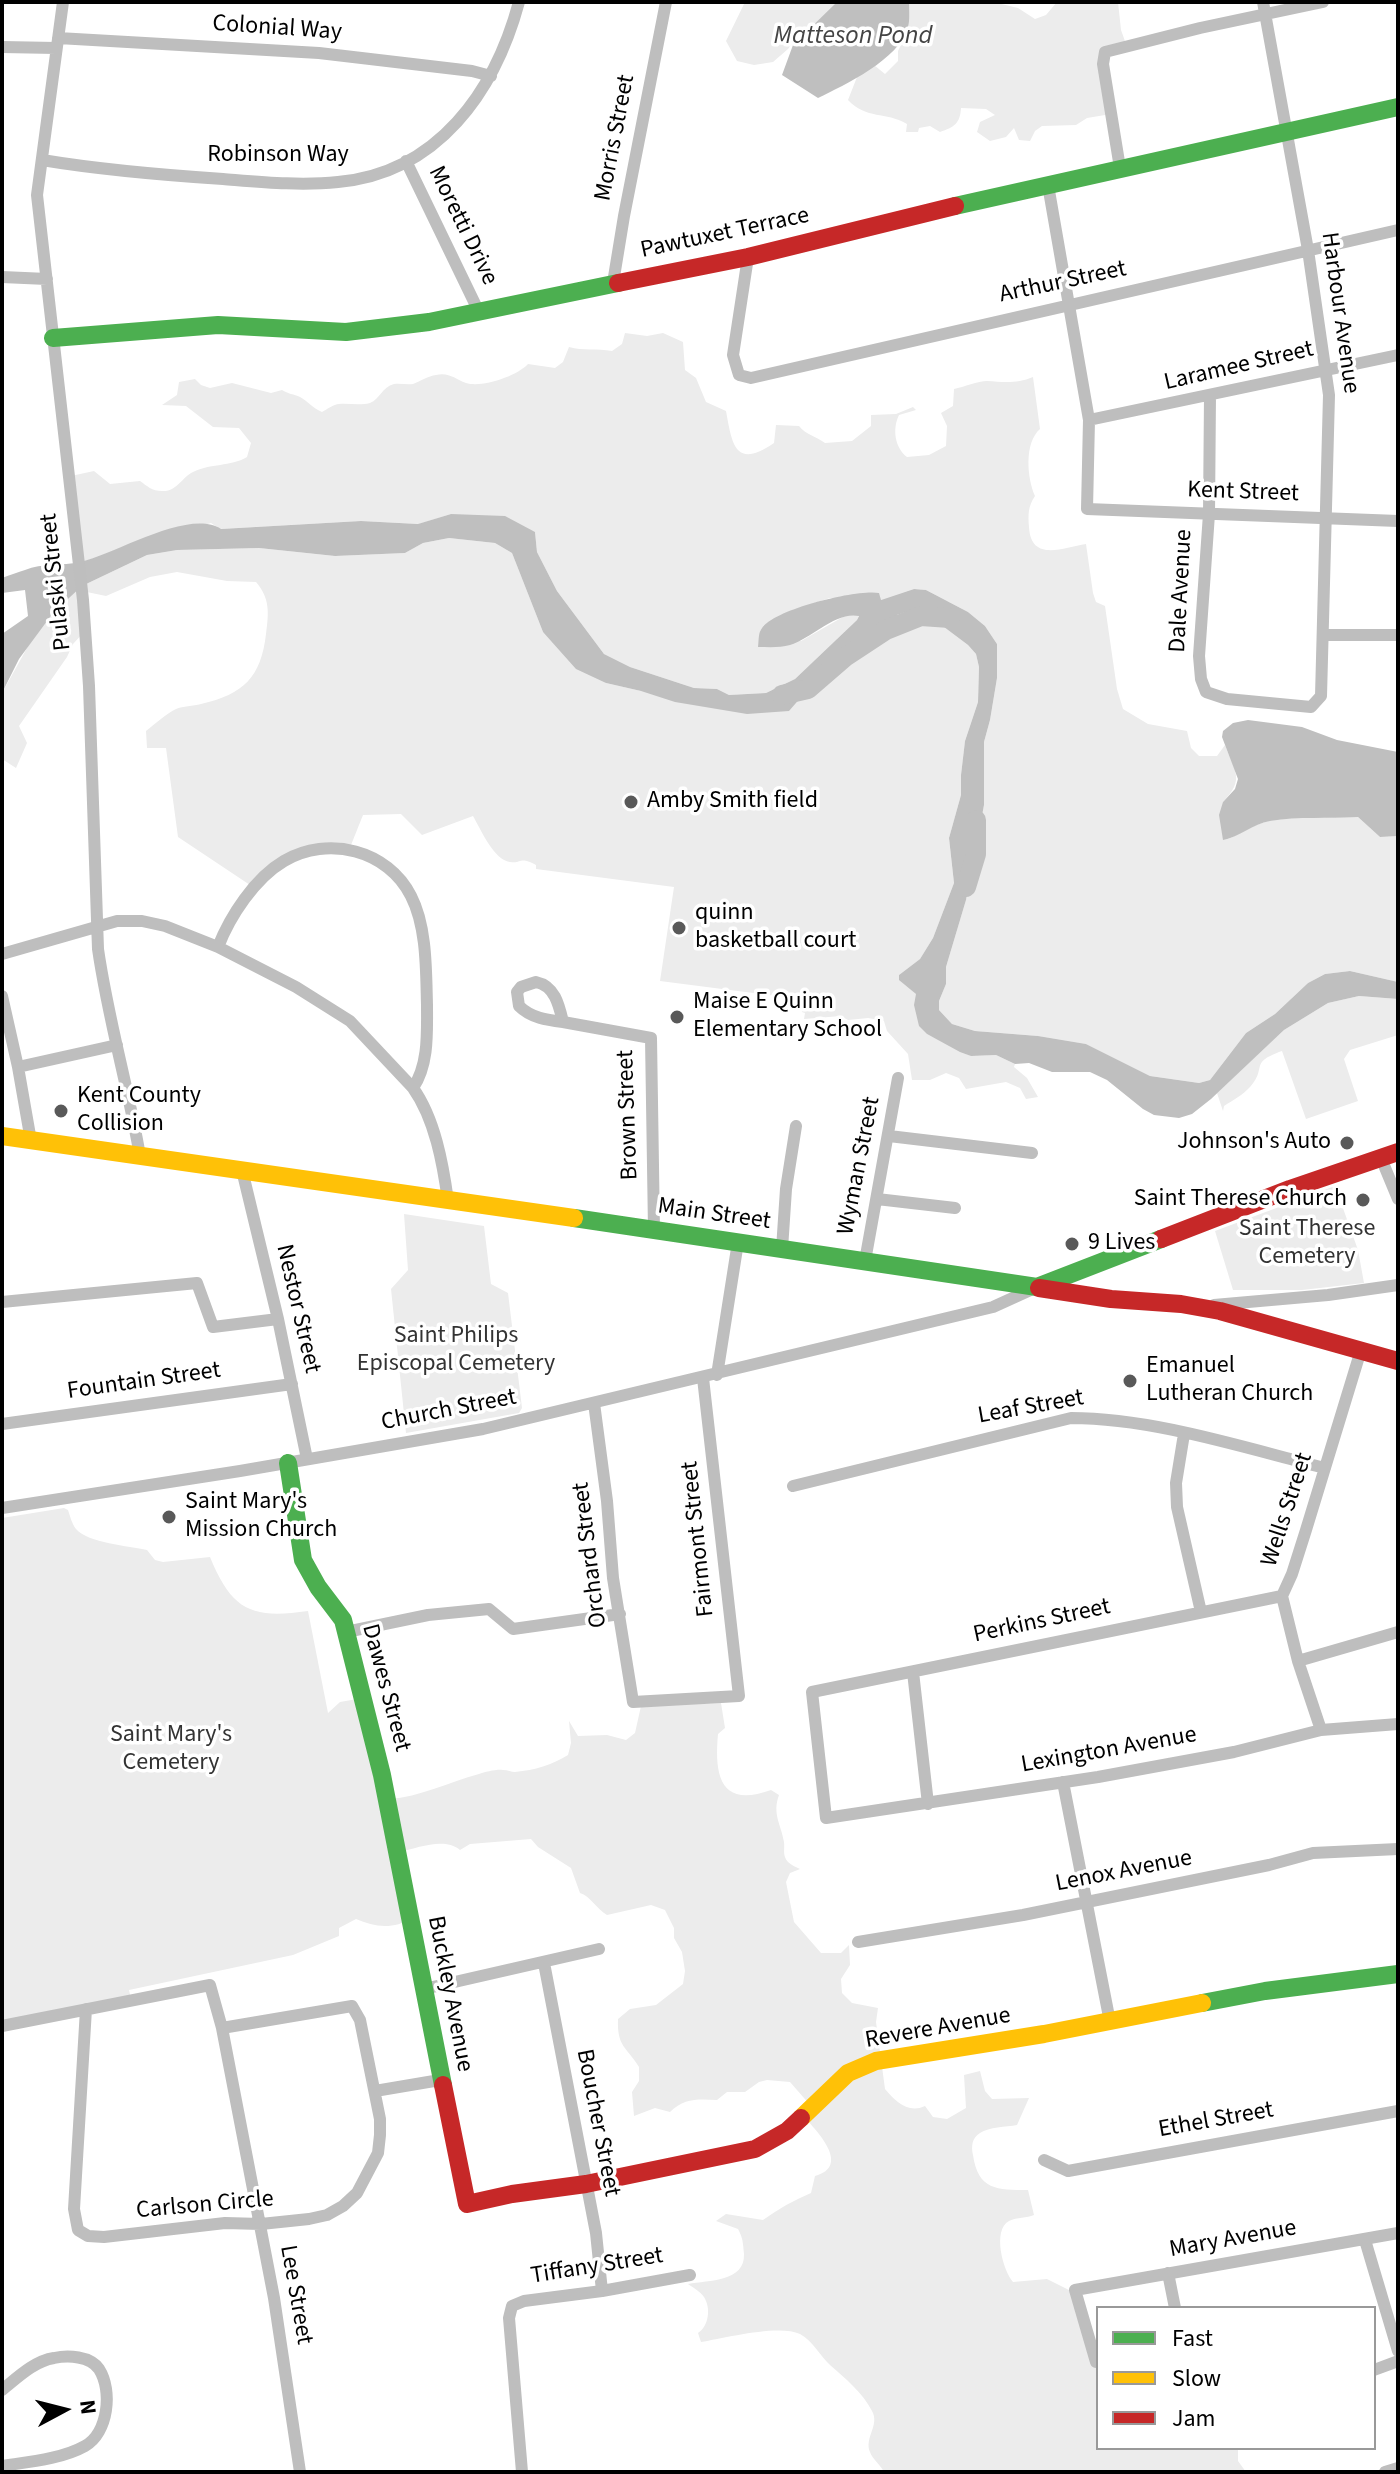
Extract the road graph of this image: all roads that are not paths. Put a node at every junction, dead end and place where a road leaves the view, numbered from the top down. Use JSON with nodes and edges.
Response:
{"nodes":[{"id":1,"x":63,"y":2,"type":"edge"},
{"id":2,"x":519,"y":2,"type":"edge"},
{"id":3,"x":666,"y":2,"type":"edge"},
{"id":4,"x":1323,"y":2,"type":"edge"},
{"id":5,"x":1264,"y":8,"type":"edge"},
{"id":6,"x":57,"y":43,"type":"junction"},
{"id":7,"x":2,"y":47,"type":"edge"},
{"id":8,"x":491,"y":76,"type":"junction"},
{"id":9,"x":1398,"y":107,"type":"edge"},
{"id":10,"x":1285,"y":134,"type":"junction"},
{"id":11,"x":42,"y":160,"type":"junction"},
{"id":12,"x":406,"y":161,"type":"junction"},
{"id":13,"x":1120,"y":168,"type":"junction"},
{"id":14,"x":1048,"y":185,"type":"junction"},
{"id":15,"x":1398,"y":230,"type":"edge"},
{"id":16,"x":1308,"y":250,"type":"junction"},
{"id":17,"x":748,"y":257,"type":"junction"},
{"id":18,"x":2,"y":277,"type":"edge"},
{"id":19,"x":47,"y":279,"type":"junction"},
{"id":20,"x":613,"y":283,"type":"junction"},
{"id":21,"x":1069,"y":303,"type":"junction"},
{"id":22,"x":478,"y":310,"type":"junction"},
{"id":23,"x":53,"y":338,"type":"junction"},
{"id":24,"x":1398,"y":355,"type":"edge"},
{"id":25,"x":1326,"y":370,"type":"junction"},
{"id":26,"x":1210,"y":395,"type":"junction"},
{"id":27,"x":1089,"y":420,"type":"junction"},
{"id":28,"x":1209,"y":514,"type":"junction"},
{"id":29,"x":1326,"y":517,"type":"junction"},
{"id":30,"x":1398,"y":521,"type":"edge"},
{"id":31,"x":1323,"y":635,"type":"junction"},
{"id":32,"x":1392,"y":635,"type":"edge"},
{"id":33,"x":1206,"y":692,"type":"joint"},
{"id":34,"x":97,"y":926,"type":"junction"},
{"id":35,"x":218,"y":947,"type":"junction"},
{"id":36,"x":2,"y":954,"type":"edge"},
{"id":37,"x":2,"y":998,"type":"edge"},
{"id":38,"x":563,"y":1022,"type":"dead end"},
{"id":39,"x":117,"y":1045,"type":"junction"},
{"id":40,"x":18,"y":1067,"type":"junction"},
{"id":41,"x":898,"y":1078,"type":"dead end"},
{"id":42,"x":413,"y":1088,"type":"junction"},
{"id":43,"x":796,"y":1126,"type":"dead end"},
{"id":44,"x":2,"y":1136,"type":"edge"},
{"id":45,"x":889,"y":1136,"type":"junction"},
{"id":46,"x":31,"y":1141,"type":"junction"},
{"id":47,"x":1032,"y":1153,"type":"dead end"},
{"id":48,"x":1390,"y":1155,"type":"edge"},
{"id":49,"x":140,"y":1156,"type":"junction"},
{"id":50,"x":242,"y":1170,"type":"junction"},
{"id":51,"x":877,"y":1199,"type":"junction"},
{"id":52,"x":1398,"y":1199,"type":"edge"},
{"id":53,"x":448,"y":1201,"type":"junction"},
{"id":54,"x":955,"y":1208,"type":"dead end"},
{"id":55,"x":654,"y":1230,"type":"junction"},
{"id":56,"x":738,"y":1242,"type":"junction"},
{"id":57,"x":782,"y":1249,"type":"junction"},
{"id":58,"x":865,"y":1261,"type":"junction"},
{"id":59,"x":1398,"y":1285,"type":"edge"},
{"id":60,"x":1037,"y":1287,"type":"junction"},
{"id":61,"x":2,"y":1302,"type":"edge"},
{"id":62,"x":1196,"y":1307,"type":"junction"},
{"id":63,"x":278,"y":1319,"type":"junction"},
{"id":64,"x":1361,"y":1350,"type":"junction"},
{"id":65,"x":1398,"y":1361,"type":"edge"},
{"id":66,"x":717,"y":1375,"type":"junction"},
{"id":67,"x":703,"y":1378,"type":"junction"},
{"id":68,"x":292,"y":1384,"type":"junction"},
{"id":69,"x":594,"y":1403,"type":"junction"},
{"id":70,"x":2,"y":1424,"type":"edge"},
{"id":71,"x":1184,"y":1434,"type":"junction"},
{"id":72,"x":307,"y":1459,"type":"junction"},
{"id":73,"x":288,"y":1463,"type":"junction"},
{"id":74,"x":1325,"y":1468,"type":"junction"},
{"id":75,"x":793,"y":1486,"type":"dead end"},
{"id":76,"x":2,"y":1508,"type":"edge"},
{"id":77,"x":1282,"y":1596,"type":"junction"},
{"id":78,"x":1201,"y":1612,"type":"junction"},
{"id":79,"x":620,"y":1614,"type":"junction"},
{"id":80,"x":346,"y":1632,"type":"junction"},
{"id":81,"x":1398,"y":1632,"type":"edge"},
{"id":82,"x":1298,"y":1661,"type":"junction"},
{"id":83,"x":913,"y":1672,"type":"junction"},
{"id":84,"x":633,"y":1702,"type":"joint"},
{"id":85,"x":1398,"y":1724,"type":"edge"},
{"id":86,"x":1321,"y":1730,"type":"junction"},
{"id":87,"x":1063,"y":1782,"type":"junction"},
{"id":88,"x":386,"y":1793,"type":"joint"},
{"id":89,"x":928,"y":1804,"type":"junction"},
{"id":90,"x":826,"y":1818,"type":"joint"},
{"id":91,"x":1398,"y":1849,"type":"edge"},
{"id":92,"x":1085,"y":1901,"type":"junction"},
{"id":93,"x":858,"y":1942,"type":"dead end"},
{"id":94,"x":599,"y":1949,"type":"dead end"},
{"id":95,"x":544,"y":1963,"type":"junction"},
{"id":96,"x":1398,"y":1974,"type":"edge"},
{"id":97,"x":424,"y":1989,"type":"junction"},
{"id":98,"x":86,"y":2009,"type":"junction"},
{"id":99,"x":1110,"y":2022,"type":"junction"},
{"id":100,"x":2,"y":2026,"type":"edge"},
{"id":101,"x":222,"y":2028,"type":"junction"},
{"id":102,"x":440,"y":2080,"type":"junction"},
{"id":103,"x":375,"y":2091,"type":"junction"},
{"id":104,"x":1398,"y":2111,"type":"edge"},
{"id":105,"x":1044,"y":2160,"type":"dead end"},
{"id":106,"x":586,"y":2184,"type":"junction"},
{"id":107,"x":467,"y":2204,"type":"joint"},
{"id":108,"x":261,"y":2224,"type":"junction"},
{"id":109,"x":1398,"y":2233,"type":"edge"},
{"id":110,"x":1365,"y":2240,"type":"junction"},
{"id":111,"x":1168,"y":2273,"type":"junction"},
{"id":112,"x":690,"y":2275,"type":"dead end"},
{"id":113,"x":602,"y":2291,"type":"junction"},
{"id":114,"x":1175,"y":2306,"type":"edge"},
{"id":115,"x":1398,"y":2351,"type":"edge"},
{"id":116,"x":1398,"y":2361,"type":"edge"},
{"id":117,"x":1096,"y":2362,"type":"dead end"},
{"id":118,"x":1376,"y":2369,"type":"edge"},
{"id":119,"x":2,"y":2390,"type":"edge"},
{"id":120,"x":2,"y":2466,"type":"edge"},
{"id":121,"x":1398,"y":2468,"type":"edge"},
{"id":122,"x":300,"y":2472,"type":"edge"},
{"id":123,"x":522,"y":2472,"type":"edge"},
{"id":124,"x":1385,"y":2472,"type":"edge"}],
"edges":[{"from":1,"to":6,"type":"street","name":"Pulaski Street"},
{"from":2,"to":8,"type":"street","name":"Robinson Way"},
{"from":3,"to":20,"type":"street","name":"Morris Street"},
{"from":4,"to":5,"type":"street"},
{"from":5,"to":10,"type":"street","name":"Harbour Avenue"},
{"from":5,"to":13,"type":"street"},
{"from":6,"to":7,"type":"street","name":"Colonial Way"},
{"from":6,"to":8,"type":"street","name":"Colonial Way"},
{"from":6,"to":11,"type":"street","name":"Pulaski Street"},
{"from":8,"to":12,"type":"street","name":"Robinson Way"},
{"from":9,"to":10,"type":"street","name":"Pawtuxet Terrace"},
{"from":10,"to":13,"type":"street","name":"Pawtuxet Terrace"},
{"from":10,"to":16,"type":"street","name":"Harbour Avenue"},
{"from":11,"to":12,"type":"street","name":"Robinson Way"},
{"from":11,"to":19,"type":"street","name":"Pulaski Street"},
{"from":12,"to":22,"type":"street","name":"Moretti Drive"},
{"from":13,"to":14,"type":"street","name":"Pawtuxet Terrace"},
{"from":14,"to":17,"type":"street","name":"Pawtuxet Terrace"},
{"from":14,"to":21,"type":"street"},
{"from":15,"to":16,"type":"street","name":"Arthur Street"},
{"from":16,"to":21,"type":"street","name":"Arthur Street"},
{"from":16,"to":25,"type":"street","name":"Harbour Avenue"},
{"from":17,"to":20,"type":"street","name":"Pawtuxet Terrace"},
{"from":17,"to":21,"type":"street","name":"Arthur Street"},
{"from":18,"to":19,"type":"street"},
{"from":19,"to":23,"type":"street","name":"Pulaski Street"},
{"from":20,"to":22,"type":"street","name":"Pawtuxet Terrace"},
{"from":21,"to":27,"type":"street"},
{"from":22,"to":23,"type":"street","name":"Pawtuxet Terrace"},
{"from":23,"to":34,"type":"street","name":"Pulaski Street"},
{"from":24,"to":25,"type":"street","name":"Laramee Street"},
{"from":25,"to":26,"type":"street","name":"Laramee Street"},
{"from":25,"to":29,"type":"street","name":"Harbour Avenue"},
{"from":26,"to":27,"type":"street","name":"Laramee Street"},
{"from":26,"to":28,"type":"street","name":"Dale Avenue"},
{"from":27,"to":28,"type":"street","name":"Kent Street"},
{"from":28,"to":29,"type":"street","name":"Kent Street"},
{"from":28,"to":33,"type":"street","name":"Dale Avenue"},
{"from":29,"to":30,"type":"street","name":"Kent Street"},
{"from":29,"to":31,"type":"street","name":"Harbour Avenue"},
{"from":31,"to":32,"type":"street"},
{"from":31,"to":33,"type":"street","name":"Harbour Avenue"},
{"from":34,"to":35,"type":"street"},
{"from":34,"to":36,"type":"street"},
{"from":34,"to":39,"type":"street","name":"Pulaski Street"},
{"from":35,"to":42,"type":"street"},
{"from":35,"to":42,"type":"street"},
{"from":37,"to":40,"type":"street"},
{"from":38,"to":55,"type":"street","name":"Brown Street"},
{"from":39,"to":40,"type":"street"},
{"from":39,"to":49,"type":"street","name":"Pulaski Street"},
{"from":40,"to":46,"type":"street"},
{"from":41,"to":45,"type":"street","name":"Wyman Street"},
{"from":42,"to":53,"type":"street"},
{"from":43,"to":57,"type":"street"},
{"from":44,"to":46,"type":"street","name":"Main Street"},
{"from":45,"to":47,"type":"street"},
{"from":45,"to":51,"type":"street","name":"Wyman Street"},
{"from":46,"to":49,"type":"street","name":"Main Street"},
{"from":48,"to":52,"type":"street"},
{"from":48,"to":60,"type":"street","name":"Main Street"},
{"from":49,"to":50,"type":"street","name":"Main Street"},
{"from":50,"to":53,"type":"street","name":"Main Street"},
{"from":50,"to":63,"type":"street","name":"Nestor Street"},
{"from":51,"to":54,"type":"street"},
{"from":51,"to":58,"type":"street","name":"Wyman Street"},
{"from":53,"to":55,"type":"street","name":"Main Street"},
{"from":55,"to":56,"type":"street","name":"Main Street"},
{"from":56,"to":57,"type":"street","name":"Main Street"},
{"from":56,"to":66,"type":"street"},
{"from":57,"to":58,"type":"street","name":"Main Street"},
{"from":58,"to":60,"type":"street","name":"Main Street"},
{"from":59,"to":62,"type":"street"},
{"from":60,"to":62,"type":"street"},
{"from":60,"to":66,"type":"street","name":"Church Street"},
{"from":61,"to":63,"type":"street"},
{"from":62,"to":64,"type":"street"},
{"from":63,"to":68,"type":"street","name":"Nestor Street"},
{"from":64,"to":65,"type":"street"},
{"from":64,"to":74,"type":"street","name":"Wells Street"},
{"from":66,"to":67,"type":"street","name":"Church Street"},
{"from":67,"to":69,"type":"street","name":"Church Street"},
{"from":67,"to":84,"type":"street","name":"Fairmont Street"},
{"from":68,"to":70,"type":"street","name":"Fountain Street"},
{"from":68,"to":72,"type":"street","name":"Nestor Street"},
{"from":69,"to":72,"type":"street","name":"Church Street"},
{"from":69,"to":79,"type":"street","name":"Orchard Street"},
{"from":71,"to":74,"type":"street","name":"Leaf Street"},
{"from":71,"to":75,"type":"street","name":"Leaf Street"},
{"from":71,"to":78,"type":"street"},
{"from":72,"to":73,"type":"street","name":"Church Street"},
{"from":73,"to":76,"type":"street","name":"Church Street"},
{"from":73,"to":80,"type":"street","name":"Dawes Street"},
{"from":74,"to":77,"type":"street","name":"Wells Street"},
{"from":77,"to":78,"type":"street","name":"Perkins Street"},
{"from":77,"to":82,"type":"street","name":"Wells Street"},
{"from":78,"to":83,"type":"street","name":"Perkins Street"},
{"from":79,"to":80,"type":"street"},
{"from":79,"to":84,"type":"street","name":"Orchard Street"},
{"from":80,"to":88,"type":"street","name":"Dawes Street"},
{"from":81,"to":82,"type":"street"},
{"from":82,"to":86,"type":"street","name":"Wells Street"},
{"from":83,"to":89,"type":"street"},
{"from":83,"to":90,"type":"street","name":"Perkins Street"},
{"from":85,"to":86,"type":"street","name":"Lexington Avenue"},
{"from":86,"to":87,"type":"street","name":"Lexington Avenue"},
{"from":87,"to":89,"type":"street","name":"Lexington Avenue"},
{"from":87,"to":92,"type":"street"},
{"from":88,"to":97,"type":"street","name":"Buckley Avenue"},
{"from":89,"to":90,"type":"street","name":"Lexington Avenue"},
{"from":91,"to":92,"type":"street","name":"Lenox Avenue"},
{"from":92,"to":93,"type":"street","name":"Lenox Avenue"},
{"from":92,"to":99,"type":"street"},
{"from":94,"to":95,"type":"street"},
{"from":95,"to":97,"type":"street"},
{"from":95,"to":106,"type":"street","name":"Boucher Street"},
{"from":96,"to":99,"type":"street","name":"Revere Avenue"},
{"from":97,"to":102,"type":"street","name":"Buckley Avenue"},
{"from":98,"to":100,"type":"street"},
{"from":98,"to":101,"type":"street","name":"Lee Street"},
{"from":98,"to":108,"type":"street","name":"Carlson Circle"},
{"from":99,"to":106,"type":"street","name":"Revere Avenue"},
{"from":101,"to":103,"type":"street","name":"Carlson Circle"},
{"from":101,"to":108,"type":"street","name":"Lee Street"},
{"from":102,"to":103,"type":"street"},
{"from":102,"to":107,"type":"street","name":"Buckley Avenue"},
{"from":103,"to":108,"type":"street","name":"Carlson Circle"},
{"from":104,"to":105,"type":"street","name":"Ethel Street"},
{"from":106,"to":107,"type":"street","name":"Revere Avenue"},
{"from":106,"to":113,"type":"street","name":"Boucher Street"},
{"from":108,"to":122,"type":"street","name":"Lee Street"},
{"from":109,"to":110,"type":"street","name":"Mary Avenue"},
{"from":110,"to":111,"type":"street","name":"Mary Avenue"},
{"from":110,"to":115,"type":"street"},
{"from":111,"to":114,"type":"street"},
{"from":111,"to":117,"type":"street","name":"Mary Avenue"},
{"from":112,"to":113,"type":"street","name":"Tiffany Street"},
{"from":113,"to":123,"type":"street","name":"Tiffany Street"},
{"from":116,"to":118,"type":"street"},
{"from":119,"to":120,"type":"street"},
{"from":121,"to":124,"type":"street"}]}
